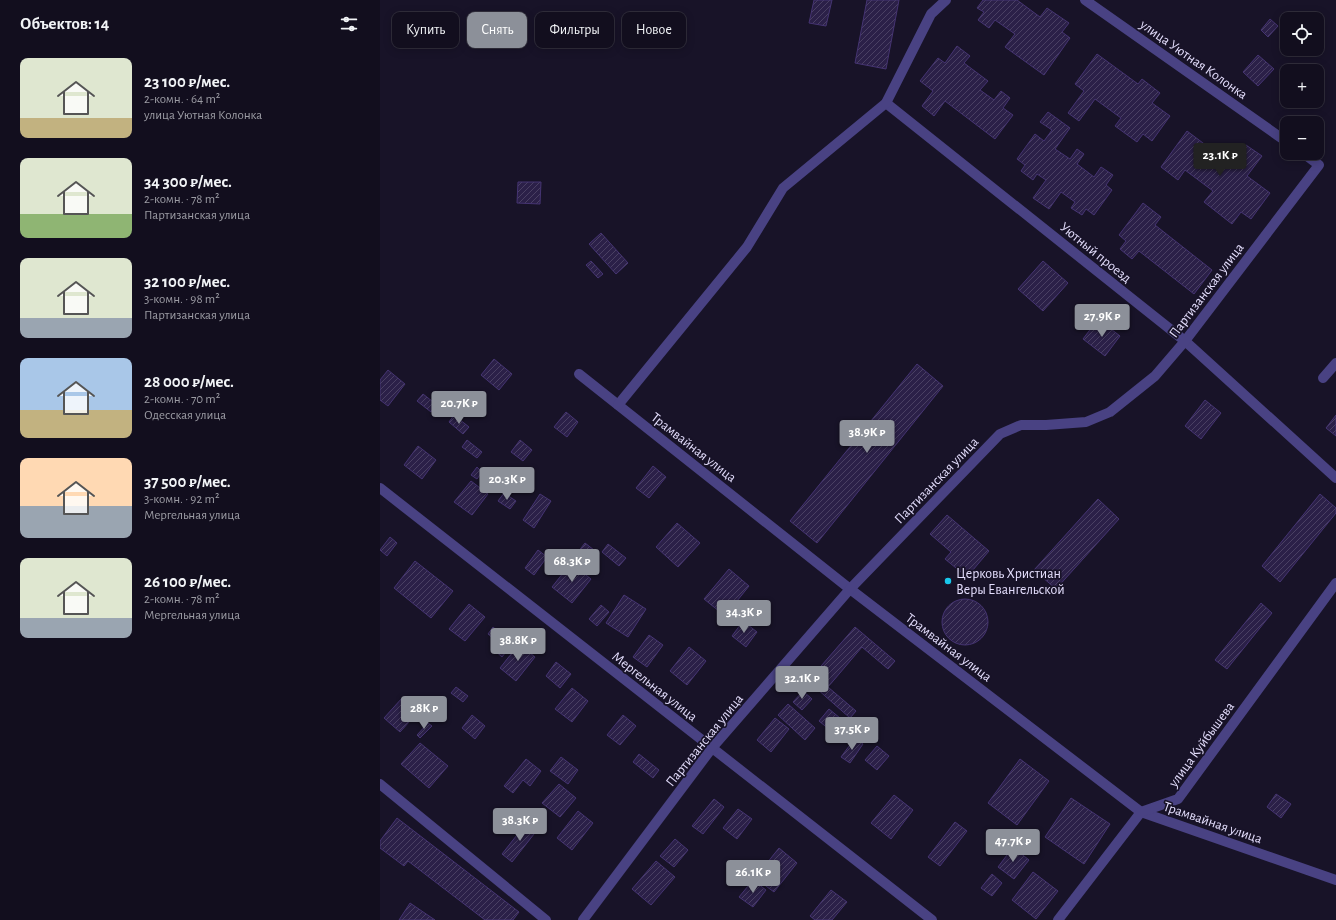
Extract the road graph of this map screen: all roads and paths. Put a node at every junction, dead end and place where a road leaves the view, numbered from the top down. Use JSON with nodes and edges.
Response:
{"nodes":[{"id":1,"x":946,"y":0,"type":"edge"},
{"id":2,"x":1086,"y":0,"type":"edge"},
{"id":3,"x":886,"y":103,"type":"junction"},
{"id":4,"x":1280,"y":137,"type":"edge"},
{"id":5,"x":1312,"y":160,"type":"edge"},
{"id":6,"x":1185,"y":341,"type":"junction"},
{"id":7,"x":1336,"y":363,"type":"edge"},
{"id":8,"x":579,"y":374,"type":"dead end"},
{"id":9,"x":1324,"y":378,"type":"dead end"},
{"id":10,"x":618,"y":405,"type":"junction"},
{"id":11,"x":1336,"y":478,"type":"edge"},
{"id":12,"x":380,"y":488,"type":"edge"},
{"id":13,"x":1336,"y":582,"type":"edge"},
{"id":14,"x":850,"y":589,"type":"junction"},
{"id":15,"x":712,"y":748,"type":"junction"},
{"id":16,"x":380,"y":784,"type":"edge"},
{"id":17,"x":1141,"y":812,"type":"junction"},
{"id":18,"x":1336,"y":880,"type":"edge"},
{"id":19,"x":546,"y":920,"type":"edge"},
{"id":20,"x":583,"y":920,"type":"edge"},
{"id":21,"x":932,"y":920,"type":"edge"},
{"id":22,"x":1058,"y":920,"type":"edge"}],
"edges":[{"from":1,"to":3,"type":"street"},
{"from":2,"to":4,"type":"street","name":"улица Уютная Колонка"},
{"from":3,"to":6,"type":"street","name":"Уютный проезд"},
{"from":3,"to":10,"type":"street"},
{"from":5,"to":6,"type":"street","name":"Партизанская улица"},
{"from":6,"to":11,"type":"street","name":"Уютный проезд"},
{"from":6,"to":14,"type":"street","name":"Партизанская улица"},
{"from":7,"to":9,"type":"street"},
{"from":8,"to":10,"type":"street","name":"Трамвайная улица"},
{"from":10,"to":14,"type":"street","name":"Трамвайная улица"},
{"from":12,"to":15,"type":"street","name":"Мергельная улица"},
{"from":13,"to":17,"type":"street","name":"улица Куйбышева"},
{"from":14,"to":15,"type":"street","name":"Партизанская улица"},
{"from":14,"to":17,"type":"street","name":"Трамвайная улица"},
{"from":15,"to":20,"type":"street","name":"Партизанская улица"},
{"from":15,"to":21,"type":"street","name":"Мергельная улица"},
{"from":16,"to":19,"type":"street"},
{"from":17,"to":18,"type":"street","name":"Трамвайная улица"},
{"from":17,"to":22,"type":"street"}]}
